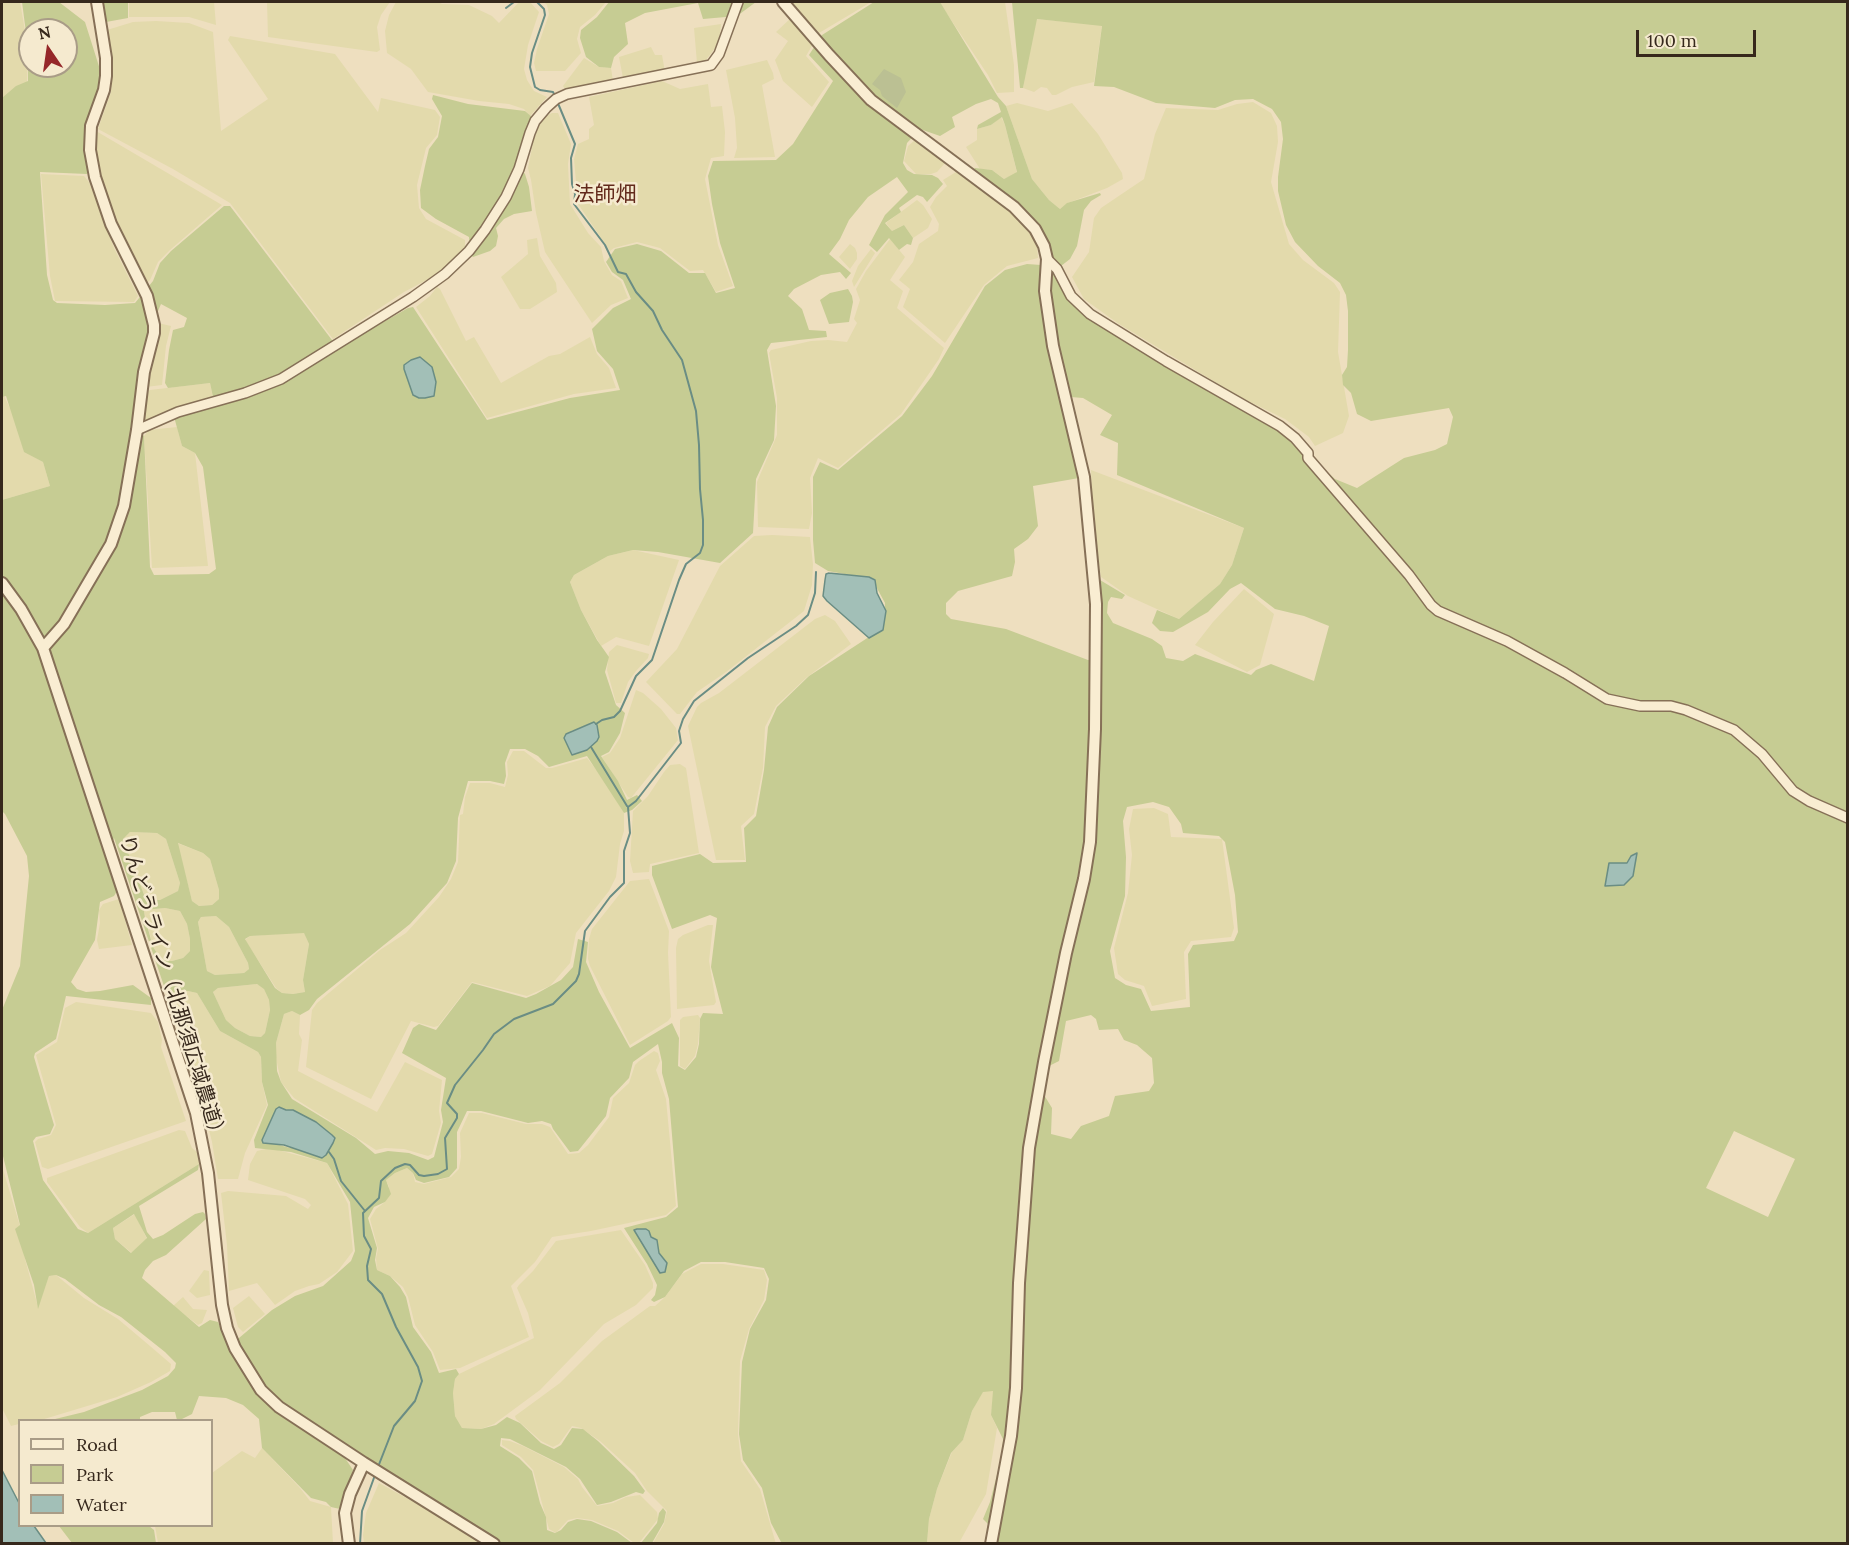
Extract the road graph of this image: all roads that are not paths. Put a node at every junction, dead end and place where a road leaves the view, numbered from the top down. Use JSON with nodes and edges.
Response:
{"nodes":[{"id":1,"x":97,"y":2,"type":"edge"},
{"id":2,"x":738,"y":2,"type":"edge"},
{"id":3,"x":783,"y":2,"type":"edge"},
{"id":4,"x":1047,"y":259,"type":"junction"},
{"id":5,"x":137,"y":430,"type":"junction"},
{"id":6,"x":2,"y":583,"type":"edge"},
{"id":7,"x":43,"y":648,"type":"junction"},
{"id":8,"x":1848,"y":818,"type":"edge"},
{"id":9,"x":364,"y":1463,"type":"junction"},
{"id":10,"x":349,"y":1544,"type":"edge"},
{"id":11,"x":494,"y":1544,"type":"edge"},
{"id":12,"x":992,"y":1544,"type":"edge"}],
"edges":[{"from":1,"to":5,"type":"street"},
{"from":2,"to":5,"type":"street"},
{"from":3,"to":4,"type":"street"},
{"from":4,"to":8,"type":"street"},
{"from":4,"to":12,"type":"street"},
{"from":5,"to":7,"type":"street"},
{"from":6,"to":7,"type":"street","name":"りんどうライン（北那須広域農道）"},
{"from":7,"to":9,"type":"street","name":"りんどうライン（北那須広域農道）"},
{"from":9,"to":10,"type":"street"},
{"from":9,"to":11,"type":"street","name":"りんどうライン（北那須広域農道）"}]}
